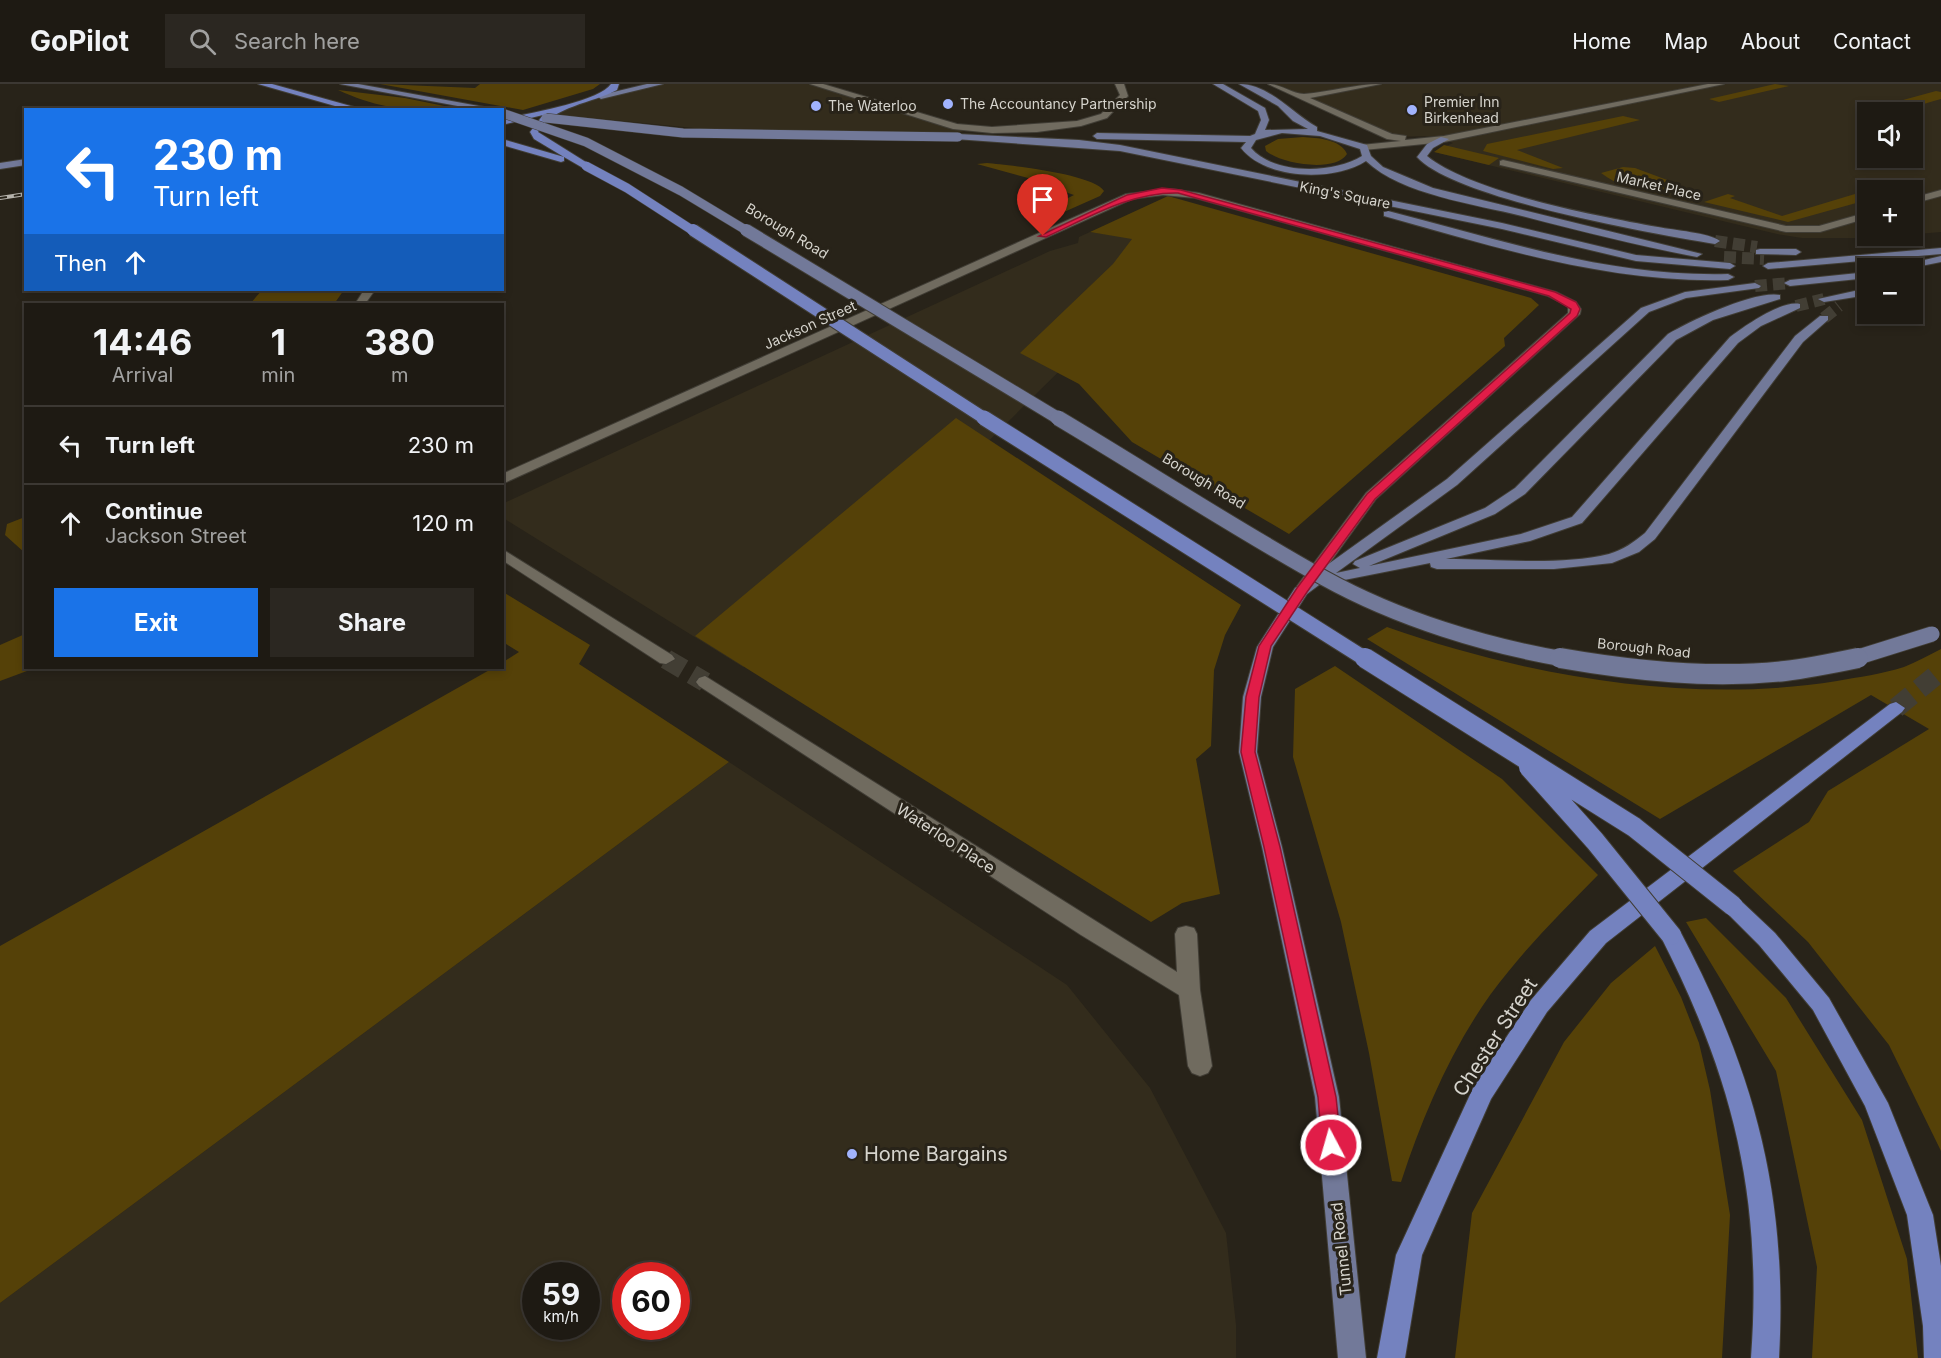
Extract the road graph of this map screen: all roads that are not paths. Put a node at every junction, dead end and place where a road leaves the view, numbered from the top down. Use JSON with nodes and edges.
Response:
{"nodes":[{"id":1,"x":262,"y":84,"type":"edge"},
{"id":2,"x":344,"y":84,"type":"edge"},
{"id":3,"x":615,"y":84,"type":"edge"},
{"id":4,"x":659,"y":84,"type":"edge"},
{"id":5,"x":814,"y":84,"type":"edge"},
{"id":6,"x":1119,"y":84,"type":"edge"},
{"id":7,"x":1217,"y":84,"type":"edge"},
{"id":8,"x":1243,"y":84,"type":"edge"},
{"id":9,"x":1272,"y":84,"type":"edge"},
{"id":10,"x":1377,"y":84,"type":"edge"},
{"id":11,"x":1720,"y":84,"type":"edge"},
{"id":12,"x":314,"y":87,"type":"dead end"},
{"id":13,"x":1659,"y":87,"type":"dead end"},
{"id":14,"x":1701,"y":88,"type":"junction"},
{"id":15,"x":601,"y":96,"type":"junction"},
{"id":16,"x":318,"y":97,"type":"junction"},
{"id":17,"x":1299,"y":97,"type":"junction"},
{"id":18,"x":472,"y":105,"type":"junction"},
{"id":19,"x":336,"y":107,"type":"edge"},
{"id":20,"x":482,"y":108,"type":"edge"},
{"id":21,"x":487,"y":108,"type":"edge"},
{"id":22,"x":559,"y":109,"type":"junction"},
{"id":23,"x":504,"y":112,"type":"edge"},
{"id":24,"x":504,"y":113,"type":"edge"},
{"id":25,"x":504,"y":122,"type":"edge"},
{"id":26,"x":1322,"y":133,"type":"junction"},
{"id":27,"x":958,"y":137,"type":"joint"},
{"id":28,"x":1256,"y":137,"type":"junction"},
{"id":29,"x":1444,"y":139,"type":"junction"},
{"id":30,"x":1026,"y":140,"type":"junction"},
{"id":31,"x":504,"y":143,"type":"edge"},
{"id":32,"x":1365,"y":152,"type":"junction"},
{"id":33,"x":24,"y":162,"type":"edge"},
{"id":34,"x":1503,"y":163,"type":"dead end"},
{"id":35,"x":0,"y":166,"type":"edge"},
{"id":36,"x":586,"y":166,"type":"junction"},
{"id":37,"x":1248,"y":176,"type":"junction"},
{"id":38,"x":1941,"y":193,"type":"edge"},
{"id":39,"x":1923,"y":198,"type":"edge"},
{"id":40,"x":1857,"y":218,"type":"edge"},
{"id":41,"x":1921,"y":251,"type":"junction"},
{"id":42,"x":1941,"y":252,"type":"edge"},
{"id":43,"x":1722,"y":253,"type":"junction"},
{"id":44,"x":1941,"y":259,"type":"edge"},
{"id":45,"x":1923,"y":263,"type":"edge"},
{"id":46,"x":1923,"y":268,"type":"edge"},
{"id":47,"x":1778,"y":274,"type":"tunnel mouth"},
{"id":48,"x":1743,"y":276,"type":"tunnel mouth"},
{"id":49,"x":1857,"y":277,"type":"edge"},
{"id":50,"x":1849,"y":279,"type":"junction"},
{"id":51,"x":1791,"y":283,"type":"tunnel mouth"},
{"id":52,"x":1755,"y":286,"type":"tunnel mouth"},
{"id":53,"x":1803,"y":290,"type":"tunnel mouth"},
{"id":54,"x":1857,"y":294,"type":"edge"},
{"id":55,"x":1776,"y":297,"type":"tunnel mouth"},
{"id":56,"x":1857,"y":297,"type":"edge"},
{"id":57,"x":1824,"y":299,"type":"tunnel mouth"},
{"id":58,"x":1572,"y":304,"type":"joint"},
{"id":59,"x":1796,"y":306,"type":"tunnel mouth"},
{"id":60,"x":1839,"y":306,"type":"tunnel mouth"},
{"id":61,"x":1824,"y":318,"type":"tunnel mouth"},
{"id":62,"x":504,"y":479,"type":"edge"},
{"id":63,"x":504,"y":554,"type":"edge"},
{"id":64,"x":1402,"y":564,"type":"junction"},
{"id":65,"x":1308,"y":587,"type":"junction"},
{"id":66,"x":1937,"y":631,"type":"edge"},
{"id":67,"x":666,"y":659,"type":"tunnel mouth"},
{"id":68,"x":705,"y":682,"type":"tunnel mouth"},
{"id":69,"x":1896,"y":708,"type":"tunnel mouth"},
{"id":70,"x":1515,"y":751,"type":"junction"},
{"id":71,"x":1186,"y":934,"type":"dead end"},
{"id":72,"x":1189,"y":990,"type":"junction"},
{"id":73,"x":1200,"y":1066,"type":"dead end"},
{"id":74,"x":1352,"y":1358,"type":"edge"},
{"id":75,"x":1391,"y":1358,"type":"edge"},
{"id":76,"x":1765,"y":1358,"type":"edge"},
{"id":77,"x":1938,"y":1358,"type":"edge"}],
"edges":[{"from":1,"to":16,"type":"highway"},
{"from":2,"to":18,"type":"main road"},
{"from":3,"to":15,"type":"highway"},
{"from":4,"to":15,"type":"main road"},
{"from":5,"to":6,"type":"street"},
{"from":7,"to":28,"type":"main road"},
{"from":8,"to":26,"type":"main road"},
{"from":9,"to":17,"type":"street"},
{"from":10,"to":17,"type":"street"},
{"from":11,"to":14,"type":"street"},
{"from":12,"to":16,"type":"highway"},
{"from":13,"to":14,"type":"street"},
{"from":14,"to":29,"type":"street"},
{"from":15,"to":22,"type":"highway"},
{"from":16,"to":19,"type":"highway"},
{"from":17,"to":29,"type":"street"},
{"from":18,"to":20,"type":"main road"},
{"from":18,"to":21,"type":"main road"},
{"from":22,"to":25,"type":"highway"},
{"from":22,"to":36,"type":"highway"},
{"from":23,"to":27,"type":"main road","name":"Borough Road","bridge":true},
{"from":24,"to":66,"type":"main road","name":"Borough Road","bridge":true},
{"from":26,"to":28,"type":"main road"},
{"from":26,"to":32,"type":"main road"},
{"from":27,"to":30,"type":"main road","name":"King's Square"},
{"from":28,"to":30,"type":"main road"},
{"from":28,"to":32,"type":"main road"},
{"from":29,"to":32,"type":"street"},
{"from":29,"to":43,"type":"main road"},
{"from":30,"to":37,"type":"main road","name":"King's Square"},
{"from":31,"to":36,"type":"highway"},
{"from":32,"to":43,"type":"main road"},
{"from":33,"to":35,"type":"main road"},
{"from":34,"to":40,"type":"street","name":"Market Place"},
{"from":36,"to":70,"type":"highway","bridge":true},
{"from":37,"to":43,"type":"main road","name":"King's Square"},
{"from":37,"to":48,"type":"main road"},
{"from":38,"to":39,"type":"street"},
{"from":41,"to":41,"type":"main road"},
{"from":41,"to":42,"type":"main road"},
{"from":42,"to":47,"type":"main road"},
{"from":44,"to":45,"type":"main road"},
{"from":44,"to":46,"type":"main road"},
{"from":49,"to":50,"type":"main road"},
{"from":50,"to":51,"type":"main road"},
{"from":50,"to":53,"type":"main road"},
{"from":52,"to":65,"type":"main road"},
{"from":54,"to":57,"type":"main road"},
{"from":55,"to":65,"type":"main road"},
{"from":56,"to":60,"type":"main road"},
{"from":58,"to":62,"type":"street","name":"Jackson Street"},
{"from":58,"to":65,"type":"street","name":"Tunnel Road"},
{"from":59,"to":64,"type":"main road"},
{"from":61,"to":64,"type":"main road"},
{"from":63,"to":67,"type":"street"},
{"from":64,"to":65,"type":"main road"},
{"from":65,"to":74,"type":"main road","name":"Tunnel Road"},
{"from":68,"to":72,"type":"street","name":"Waterloo Place"},
{"from":69,"to":75,"type":"highway","name":"Chester Street"},
{"from":70,"to":76,"type":"highway","bridge":true},
{"from":70,"to":77,"type":"highway","bridge":true},
{"from":71,"to":72,"type":"street"},
{"from":72,"to":73,"type":"street"}]}
